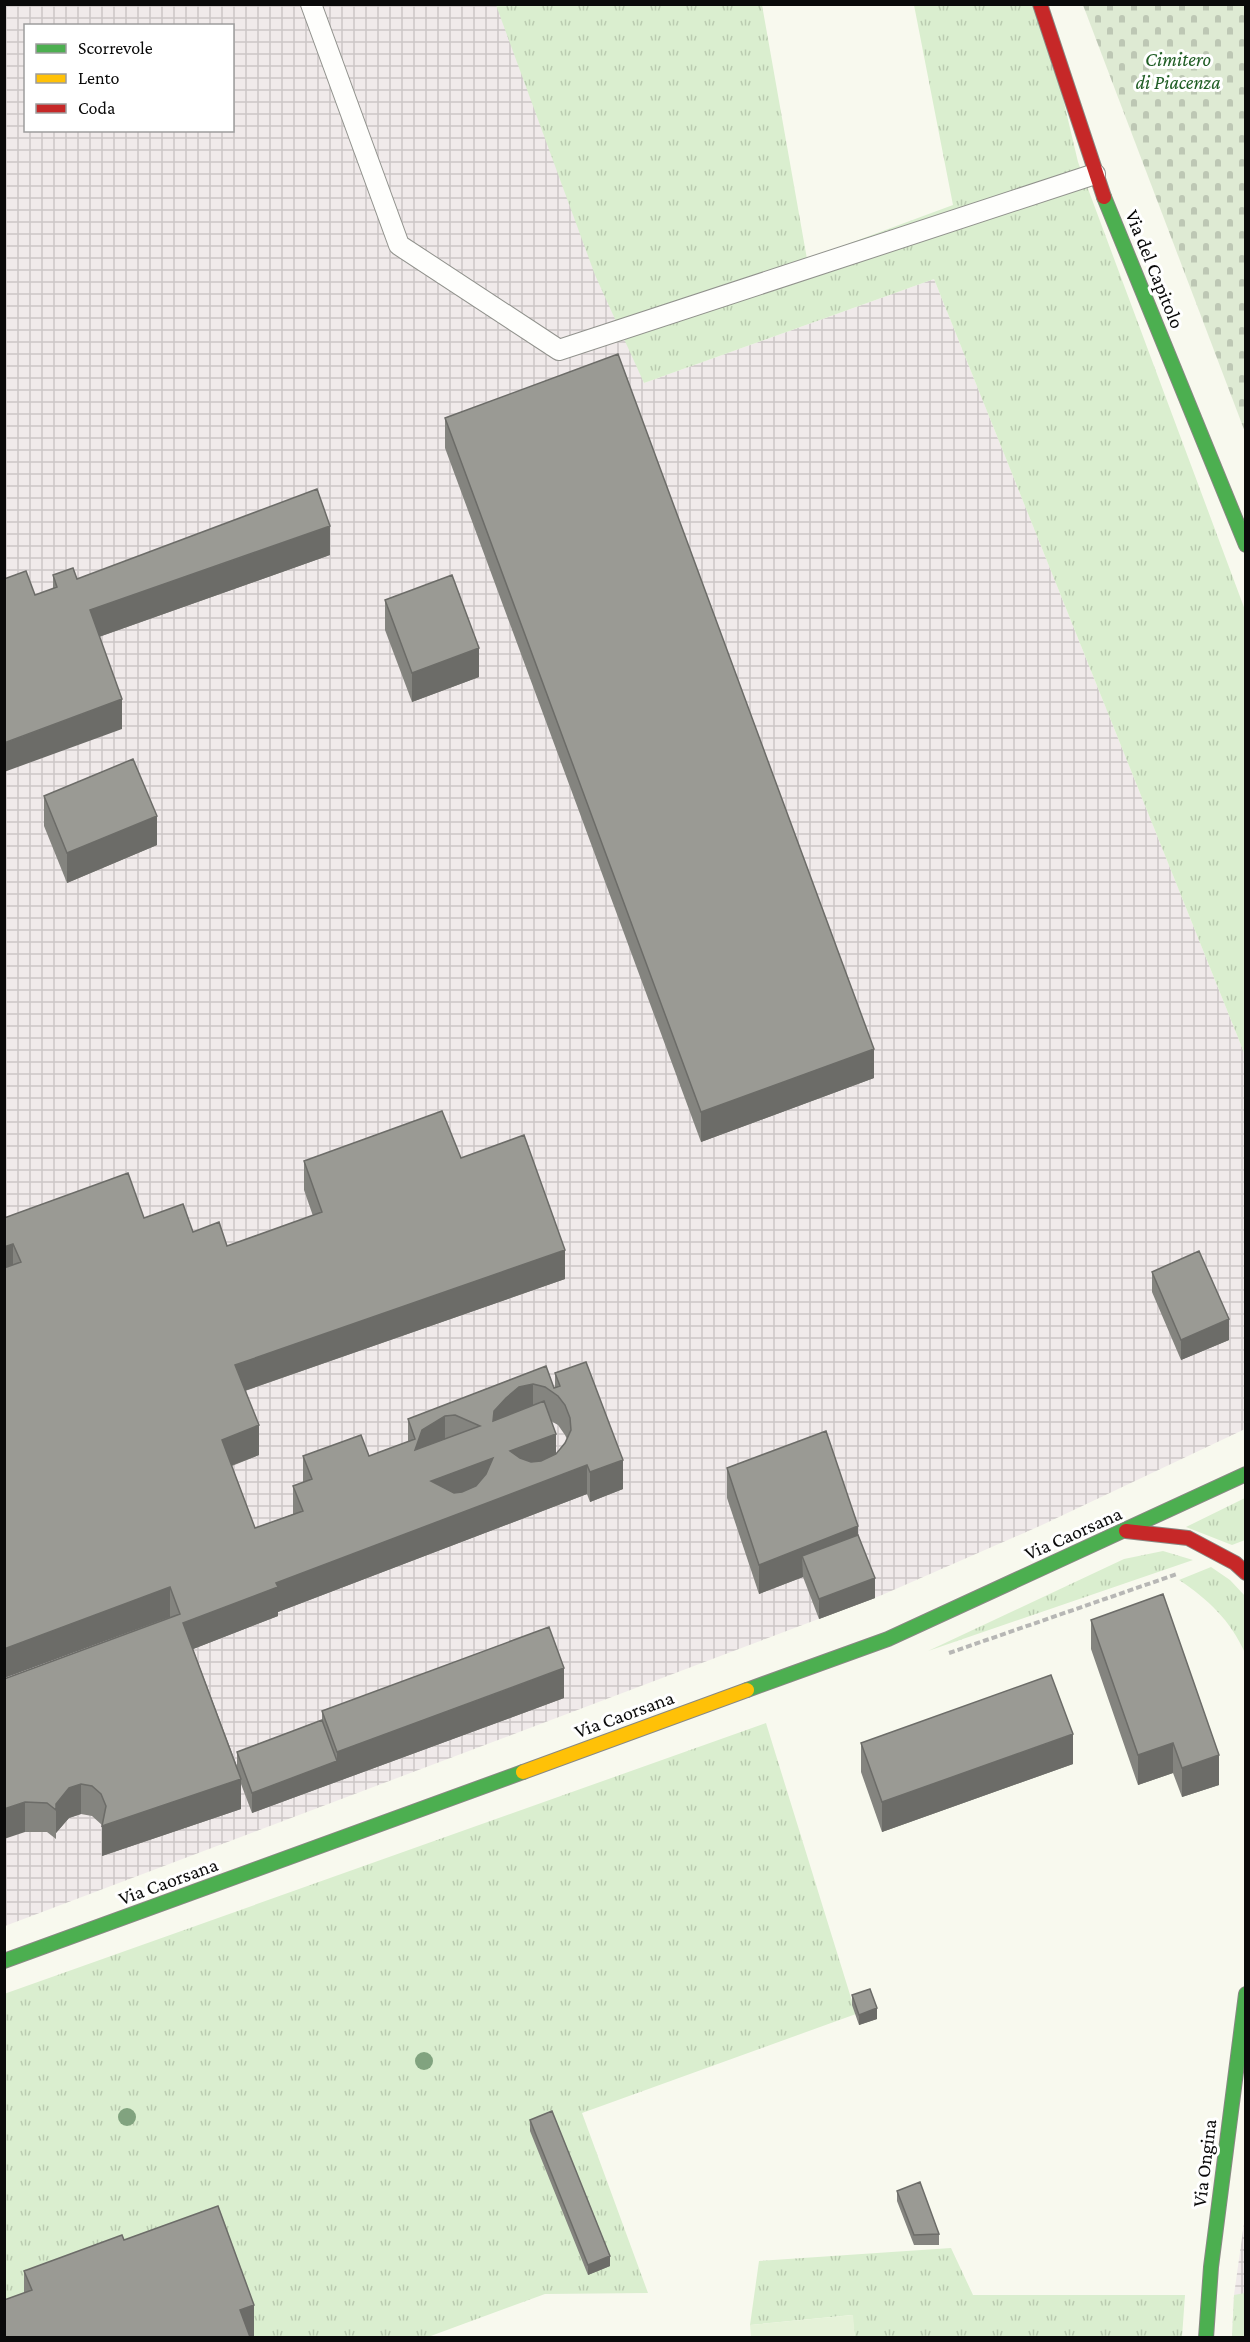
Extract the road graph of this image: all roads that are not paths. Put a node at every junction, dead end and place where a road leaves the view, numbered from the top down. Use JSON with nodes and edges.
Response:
{"nodes":[{"id":1,"x":311,"y":4,"type":"edge"},
{"id":2,"x":1040,"y":4,"type":"edge"},
{"id":3,"x":1095,"y":174,"type":"junction"},
{"id":4,"x":1245,"y":545,"type":"edge"},
{"id":5,"x":1245,"y":1474,"type":"edge"},
{"id":6,"x":1126,"y":1531,"type":"junction"},
{"id":7,"x":1245,"y":1573,"type":"edge"},
{"id":8,"x":4,"y":1961,"type":"edge"},
{"id":9,"x":1245,"y":1994,"type":"edge"},
{"id":10,"x":1206,"y":2337,"type":"edge"}],
"edges":[{"from":1,"to":3,"type":"lane"},
{"from":2,"to":3,"type":"main road","name":"Via del Capitolo"},
{"from":3,"to":4,"type":"main road","name":"Via del Capitolo"},
{"from":5,"to":6,"type":"main road","name":"Via Caorsana"},
{"from":6,"to":7,"type":"main road"},
{"from":6,"to":8,"type":"main road","name":"Via Caorsana"},
{"from":9,"to":10,"type":"main road","name":"Via Ongina"}]}
